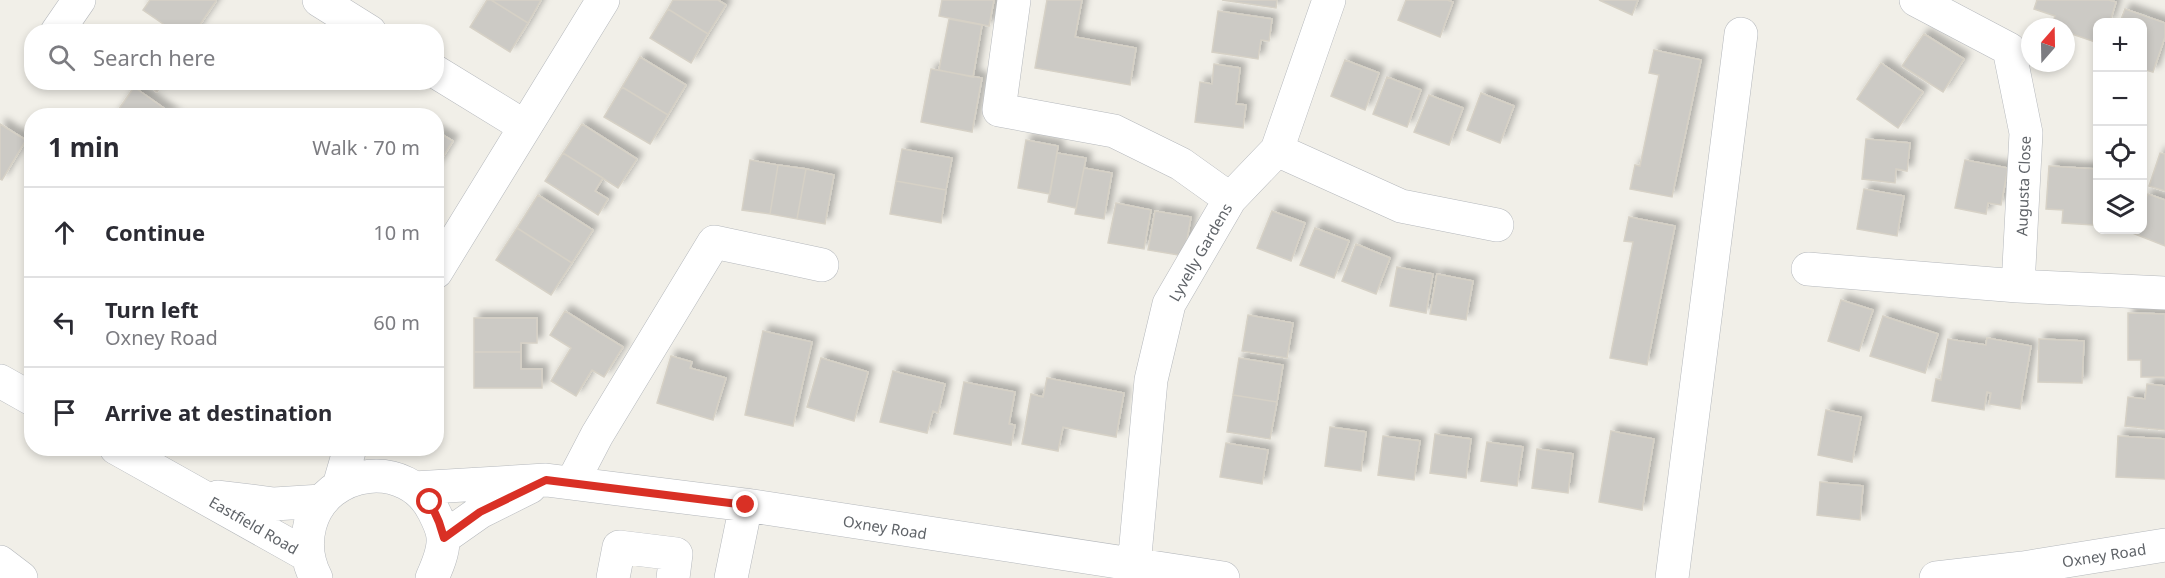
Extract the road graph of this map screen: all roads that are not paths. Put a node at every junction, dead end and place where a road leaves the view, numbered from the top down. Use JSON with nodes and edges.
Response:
{"nodes":[{"id":1,"x":79,"y":0,"type":"edge"},
{"id":2,"x":319,"y":0,"type":"edge"},
{"id":3,"x":603,"y":0,"type":"edge"},
{"id":4,"x":1014,"y":0,"type":"edge"},
{"id":5,"x":1329,"y":0,"type":"edge"},
{"id":6,"x":1916,"y":0,"type":"edge"},
{"id":7,"x":62,"y":24,"type":"edge"},
{"id":8,"x":357,"y":24,"type":"edge"},
{"id":9,"x":1740,"y":34,"type":"dead end"},
{"id":10,"x":444,"y":77,"type":"edge"},
{"id":11,"x":524,"y":126,"type":"junction"},
{"id":12,"x":1277,"y":150,"type":"junction"},
{"id":13,"x":1230,"y":199,"type":"junction"},
{"id":14,"x":1497,"y":225,"type":"dead end"},
{"id":15,"x":444,"y":259,"type":"edge"},
{"id":16,"x":822,"y":265,"type":"dead end"},
{"id":17,"x":1808,"y":269,"type":"dead end"},
{"id":18,"x":2018,"y":286,"type":"junction"},
{"id":19,"x":2165,"y":293,"type":"edge"},
{"id":20,"x":0,"y":381,"type":"edge"},
{"id":21,"x":24,"y":394,"type":"edge"},
{"id":22,"x":130,"y":456,"type":"edge"},
{"id":23,"x":346,"y":456,"type":"edge"},
{"id":24,"x":393,"y":471,"type":"edge"},
{"id":25,"x":559,"y":482,"type":"junction"},
{"id":26,"x":330,"y":493,"type":"junction"},
{"id":27,"x":201,"y":495,"type":"junction"},
{"id":28,"x":746,"y":505,"type":"junction"},
{"id":29,"x":444,"y":538,"type":"junction"},
{"id":30,"x":2165,"y":545,"type":"edge"},
{"id":31,"x":0,"y":562,"type":"edge"},
{"id":32,"x":312,"y":566,"type":"edge"},
{"id":33,"x":1134,"y":566,"type":"junction"},
{"id":34,"x":2024,"y":573,"type":"edge"},
{"id":35,"x":435,"y":575,"type":"edge"},
{"id":36,"x":21,"y":578,"type":"edge"},
{"id":37,"x":614,"y":578,"type":"edge"},
{"id":38,"x":673,"y":578,"type":"edge"},
{"id":39,"x":731,"y":578,"type":"edge"},
{"id":40,"x":1224,"y":578,"type":"edge"},
{"id":41,"x":1672,"y":578,"type":"edge"},
{"id":42,"x":1936,"y":578,"type":"edge"}],
"edges":[{"from":1,"to":7,"type":"street"},
{"from":2,"to":8,"type":"street"},
{"from":3,"to":11,"type":"street"},
{"from":4,"to":13,"type":"street"},
{"from":5,"to":12,"type":"street","name":"Lyvelly Gardens"},
{"from":6,"to":18,"type":"street","name":"Augusta Close"},
{"from":9,"to":41,"type":"street"},
{"from":10,"to":11,"type":"street"},
{"from":11,"to":15,"type":"street"},
{"from":12,"to":13,"type":"street","name":"Lyvelly Gardens"},
{"from":12,"to":14,"type":"street"},
{"from":13,"to":33,"type":"street","name":"Lyvelly Gardens"},
{"from":16,"to":25,"type":"street"},
{"from":17,"to":18,"type":"street"},
{"from":18,"to":19,"type":"street"},
{"from":20,"to":21,"type":"street"},
{"from":22,"to":27,"type":"street","name":"Eastfield Road"},
{"from":23,"to":26,"type":"street"},
{"from":24,"to":25,"type":"street","name":"Oxney Road"},
{"from":24,"to":26,"type":"street","name":"Eastfield Road"},
{"from":24,"to":29,"type":"street"},
{"from":25,"to":28,"type":"street","name":"Oxney Road"},
{"from":25,"to":29,"type":"street"},
{"from":26,"to":27,"type":"street","name":"Eastfield Road"},
{"from":26,"to":32,"type":"street"},
{"from":27,"to":32,"type":"street","name":"Eastfield Road"},
{"from":28,"to":33,"type":"street","name":"Oxney Road"},
{"from":28,"to":39,"type":"street"},
{"from":29,"to":35,"type":"street"},
{"from":30,"to":34,"type":"street","name":"Oxney Road"},
{"from":31,"to":36,"type":"street"},
{"from":33,"to":40,"type":"street","name":"Oxney Road"},
{"from":34,"to":42,"type":"street","name":"Oxney Road"},
{"from":37,"to":38,"type":"street"}]}
